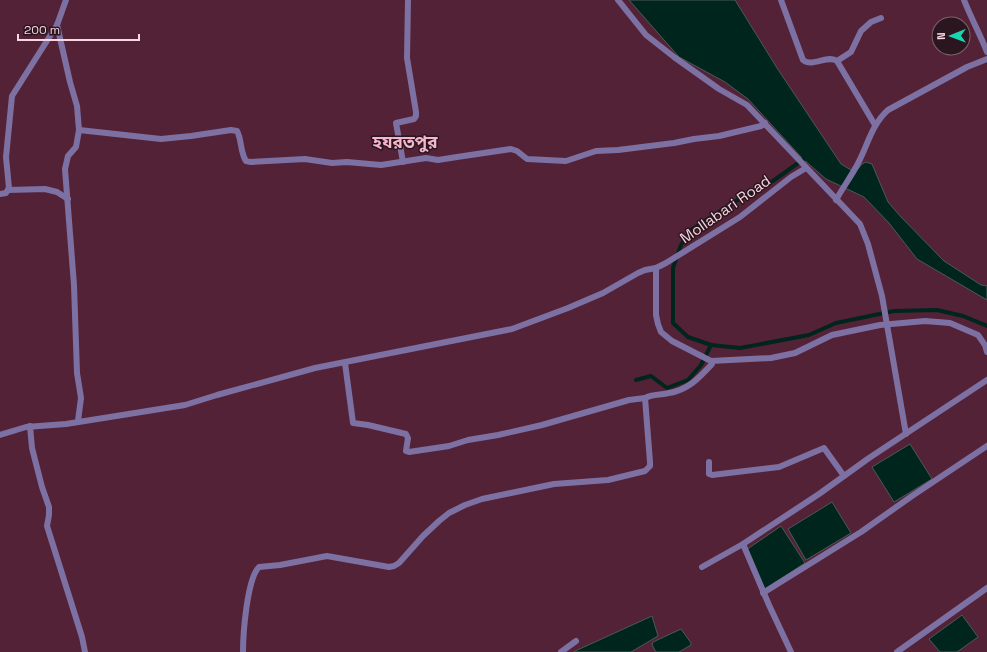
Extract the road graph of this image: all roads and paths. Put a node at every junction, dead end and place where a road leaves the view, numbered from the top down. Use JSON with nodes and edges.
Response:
{"nodes":[{"id":1,"x":66,"y":0,"type":"edge"},
{"id":2,"x":408,"y":0,"type":"edge"},
{"id":3,"x":618,"y":0,"type":"edge"},
{"id":4,"x":781,"y":0,"type":"edge"},
{"id":5,"x":964,"y":0,"type":"edge"},
{"id":6,"x":881,"y":18,"type":"dead end"},
{"id":7,"x":57,"y":25,"type":"junction"},
{"id":8,"x":987,"y":52,"type":"edge"},
{"id":9,"x":987,"y":59,"type":"edge"},
{"id":10,"x":837,"y":61,"type":"junction"},
{"id":11,"x":765,"y":123,"type":"junction"},
{"id":12,"x":875,"y":125,"type":"junction"},
{"id":13,"x":79,"y":130,"type":"junction"},
{"id":14,"x":403,"y":162,"type":"junction"},
{"id":15,"x":802,"y":164,"type":"junction"},
{"id":16,"x":8,"y":190,"type":"junction"},
{"id":17,"x":0,"y":194,"type":"edge"},
{"id":18,"x":68,"y":199,"type":"junction"},
{"id":19,"x":836,"y":200,"type":"junction"},
{"id":20,"x":656,"y":268,"type":"junction"},
{"id":21,"x":887,"y":323,"type":"junction"},
{"id":22,"x":987,"y":352,"type":"edge"},
{"id":23,"x":711,"y":360,"type":"junction"},
{"id":24,"x":345,"y":363,"type":"junction"},
{"id":25,"x":987,"y":380,"type":"edge"},
{"id":26,"x":645,"y":398,"type":"junction"},
{"id":27,"x":78,"y":421,"type":"junction"},
{"id":28,"x":30,"y":426,"type":"junction"},
{"id":29,"x":906,"y":434,"type":"junction"},
{"id":30,"x":0,"y":435,"type":"edge"},
{"id":31,"x":987,"y":446,"type":"edge"},
{"id":32,"x":709,"y":462,"type":"dead end"},
{"id":33,"x":844,"y":476,"type":"junction"},
{"id":34,"x":743,"y":544,"type":"junction"},
{"id":35,"x":702,"y":567,"type":"dead end"},
{"id":36,"x":987,"y":588,"type":"edge"},
{"id":37,"x":763,"y":593,"type":"junction"},
{"id":38,"x":576,"y":641,"type":"dead end"},
{"id":39,"x":85,"y":652,"type":"edge"},
{"id":40,"x":243,"y":652,"type":"edge"},
{"id":41,"x":561,"y":652,"type":"edge"},
{"id":42,"x":791,"y":652,"type":"edge"},
{"id":43,"x":897,"y":652,"type":"edge"}],
"edges":[{"from":1,"to":7,"type":"street"},
{"from":2,"to":14,"type":"street"},
{"from":3,"to":11,"type":"street"},
{"from":4,"to":10,"type":"street"},
{"from":5,"to":8,"type":"street"},
{"from":6,"to":10,"type":"street"},
{"from":7,"to":13,"type":"street"},
{"from":7,"to":16,"type":"street"},
{"from":9,"to":12,"type":"street"},
{"from":10,"to":12,"type":"street"},
{"from":11,"to":14,"type":"street"},
{"from":11,"to":15,"type":"street"},
{"from":12,"to":19,"type":"street"},
{"from":13,"to":14,"type":"street"},
{"from":13,"to":18,"type":"street"},
{"from":15,"to":19,"type":"street"},
{"from":15,"to":20,"type":"street","name":"Mollabari Road"},
{"from":16,"to":17,"type":"street"},
{"from":16,"to":18,"type":"street"},
{"from":18,"to":27,"type":"street"},
{"from":19,"to":21,"type":"street"},
{"from":20,"to":23,"type":"street"},
{"from":20,"to":24,"type":"street","name":"Mollabari Road"},
{"from":21,"to":22,"type":"street"},
{"from":21,"to":23,"type":"street"},
{"from":21,"to":29,"type":"street"},
{"from":23,"to":26,"type":"street"},
{"from":24,"to":26,"type":"street"},
{"from":24,"to":27,"type":"street","name":"Mollabari Road"},
{"from":25,"to":29,"type":"street"},
{"from":26,"to":40,"type":"street"},
{"from":27,"to":28,"type":"street","name":"Mollabari Road"},
{"from":28,"to":30,"type":"street","name":"Mollabari Road"},
{"from":28,"to":39,"type":"street"},
{"from":29,"to":33,"type":"street"},
{"from":31,"to":37,"type":"street"},
{"from":32,"to":33,"type":"street"},
{"from":33,"to":34,"type":"street"},
{"from":34,"to":35,"type":"street"},
{"from":34,"to":37,"type":"street"},
{"from":36,"to":43,"type":"street"},
{"from":37,"to":42,"type":"street"},
{"from":38,"to":41,"type":"street"}]}
